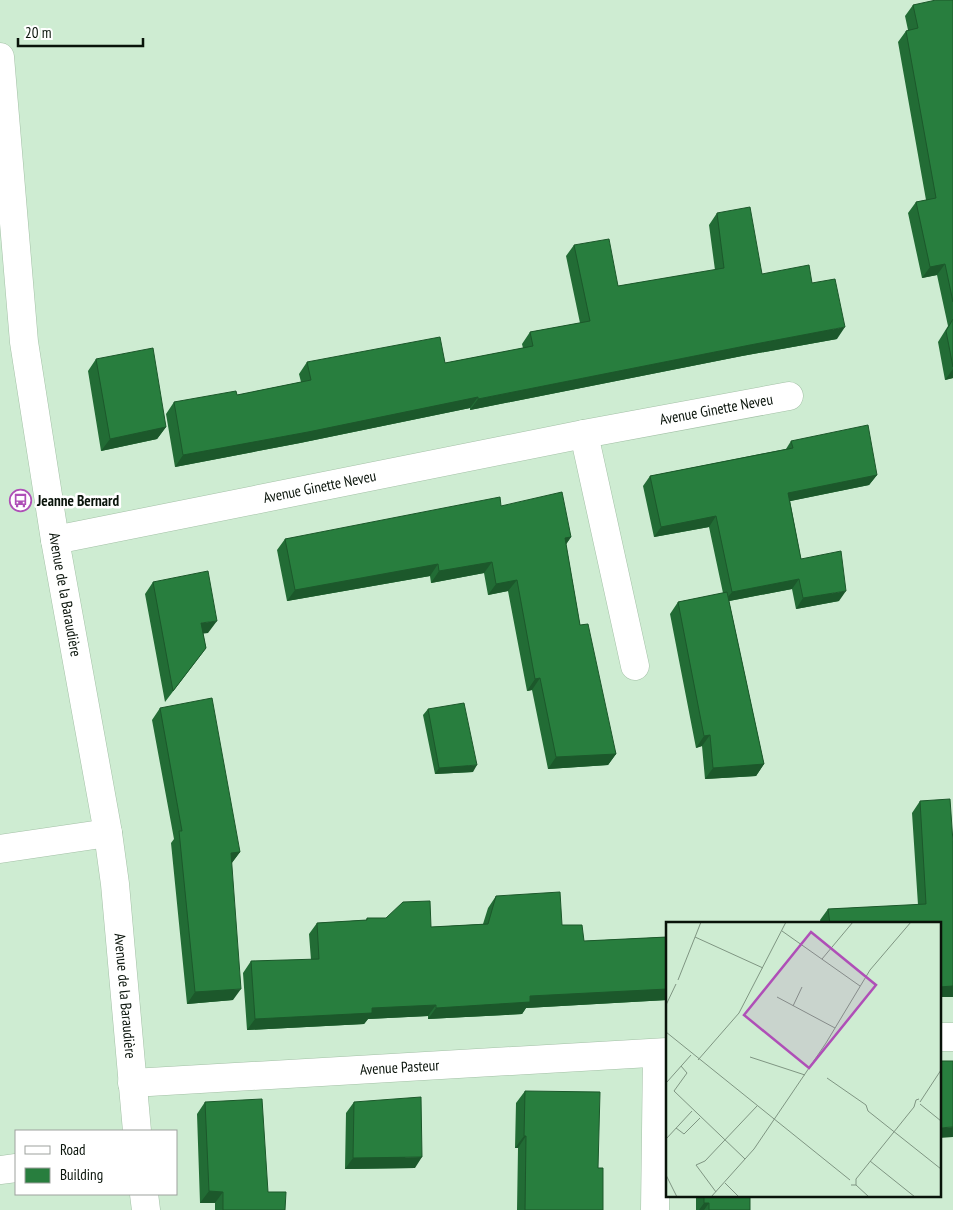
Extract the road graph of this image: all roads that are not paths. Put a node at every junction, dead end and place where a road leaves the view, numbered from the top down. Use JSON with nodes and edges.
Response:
{"nodes":[{"id":1,"x":0,"y":57,"type":"edge"},
{"id":2,"x":789,"y":396,"type":"dead end"},
{"id":3,"x":584,"y":434,"type":"junction"},
{"id":4,"x":55,"y":540,"type":"junction"},
{"id":5,"x":635,"y":666,"type":"dead end"},
{"id":6,"x":108,"y":833,"type":"junction"},
{"id":7,"x":0,"y":849,"type":"edge"},
{"id":8,"x":953,"y":1036,"type":"edge"},
{"id":9,"x":940,"y":1037,"type":"edge"},
{"id":10,"x":662,"y":1053,"type":"edge"},
{"id":11,"x":132,"y":1083,"type":"junction"},
{"id":12,"x":137,"y":1130,"type":"edge"},
{"id":13,"x":15,"y":1168,"type":"edge"},
{"id":14,"x":0,"y":1170,"type":"edge"},
{"id":15,"x":144,"y":1195,"type":"edge"},
{"id":16,"x":146,"y":1210,"type":"edge"},
{"id":17,"x":655,"y":1210,"type":"edge"}],
"edges":[{"from":1,"to":4,"type":"street","name":"Avenue de la Baraudière"},
{"from":2,"to":3,"type":"street","name":"Avenue Ginette Neveu"},
{"from":3,"to":4,"type":"street","name":"Avenue Ginette Neveu"},
{"from":3,"to":5,"type":"street"},
{"from":4,"to":6,"type":"street","name":"Avenue de la Baraudière"},
{"from":6,"to":7,"type":"street"},
{"from":6,"to":11,"type":"street","name":"Avenue de la Baraudière"},
{"from":8,"to":9,"type":"street"},
{"from":10,"to":11,"type":"street","name":"Avenue Pasteur"},
{"from":10,"to":17,"type":"street"},
{"from":11,"to":12,"type":"street","name":"Avenue de la Baraudière"},
{"from":13,"to":14,"type":"street"},
{"from":15,"to":16,"type":"street"}]}
